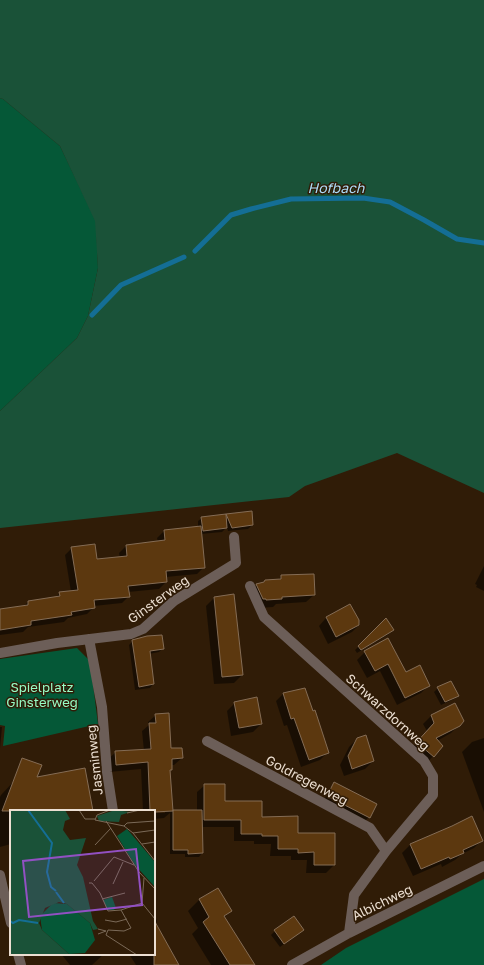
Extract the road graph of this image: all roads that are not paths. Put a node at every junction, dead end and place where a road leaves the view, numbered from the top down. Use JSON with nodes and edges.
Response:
{"nodes":[{"id":1,"x":234,"y":538,"type":"dead end"},
{"id":2,"x":250,"y":586,"type":"dead end"},
{"id":3,"x":88,"y":639,"type":"junction"},
{"id":4,"x":0,"y":653,"type":"edge"},
{"id":5,"x":207,"y":741,"type":"dead end"},
{"id":6,"x":112,"y":810,"type":"edge"},
{"id":7,"x":386,"y":851,"type":"junction"},
{"id":8,"x":484,"y":866,"type":"edge"},
{"id":9,"x":0,"y":875,"type":"edge"},
{"id":10,"x":10,"y":919,"type":"edge"},
{"id":11,"x":349,"y":933,"type":"junction"},
{"id":12,"x":18,"y":955,"type":"edge"},
{"id":13,"x":21,"y":965,"type":"edge"},
{"id":14,"x":292,"y":965,"type":"edge"}],
"edges":[{"from":1,"to":3,"type":"street","name":"Ginsterweg"},
{"from":2,"to":7,"type":"street","name":"Schwarzdornweg"},
{"from":3,"to":4,"type":"street","name":"Ginsterweg"},
{"from":3,"to":6,"type":"street","name":"Jasminweg"},
{"from":5,"to":7,"type":"street","name":"Goldregenweg"},
{"from":7,"to":11,"type":"street","name":"Schwarzdornweg"},
{"from":8,"to":11,"type":"street","name":"Albichweg"},
{"from":9,"to":10,"type":"street"},
{"from":11,"to":14,"type":"street","name":"Albichweg"},
{"from":12,"to":13,"type":"street"}]}
